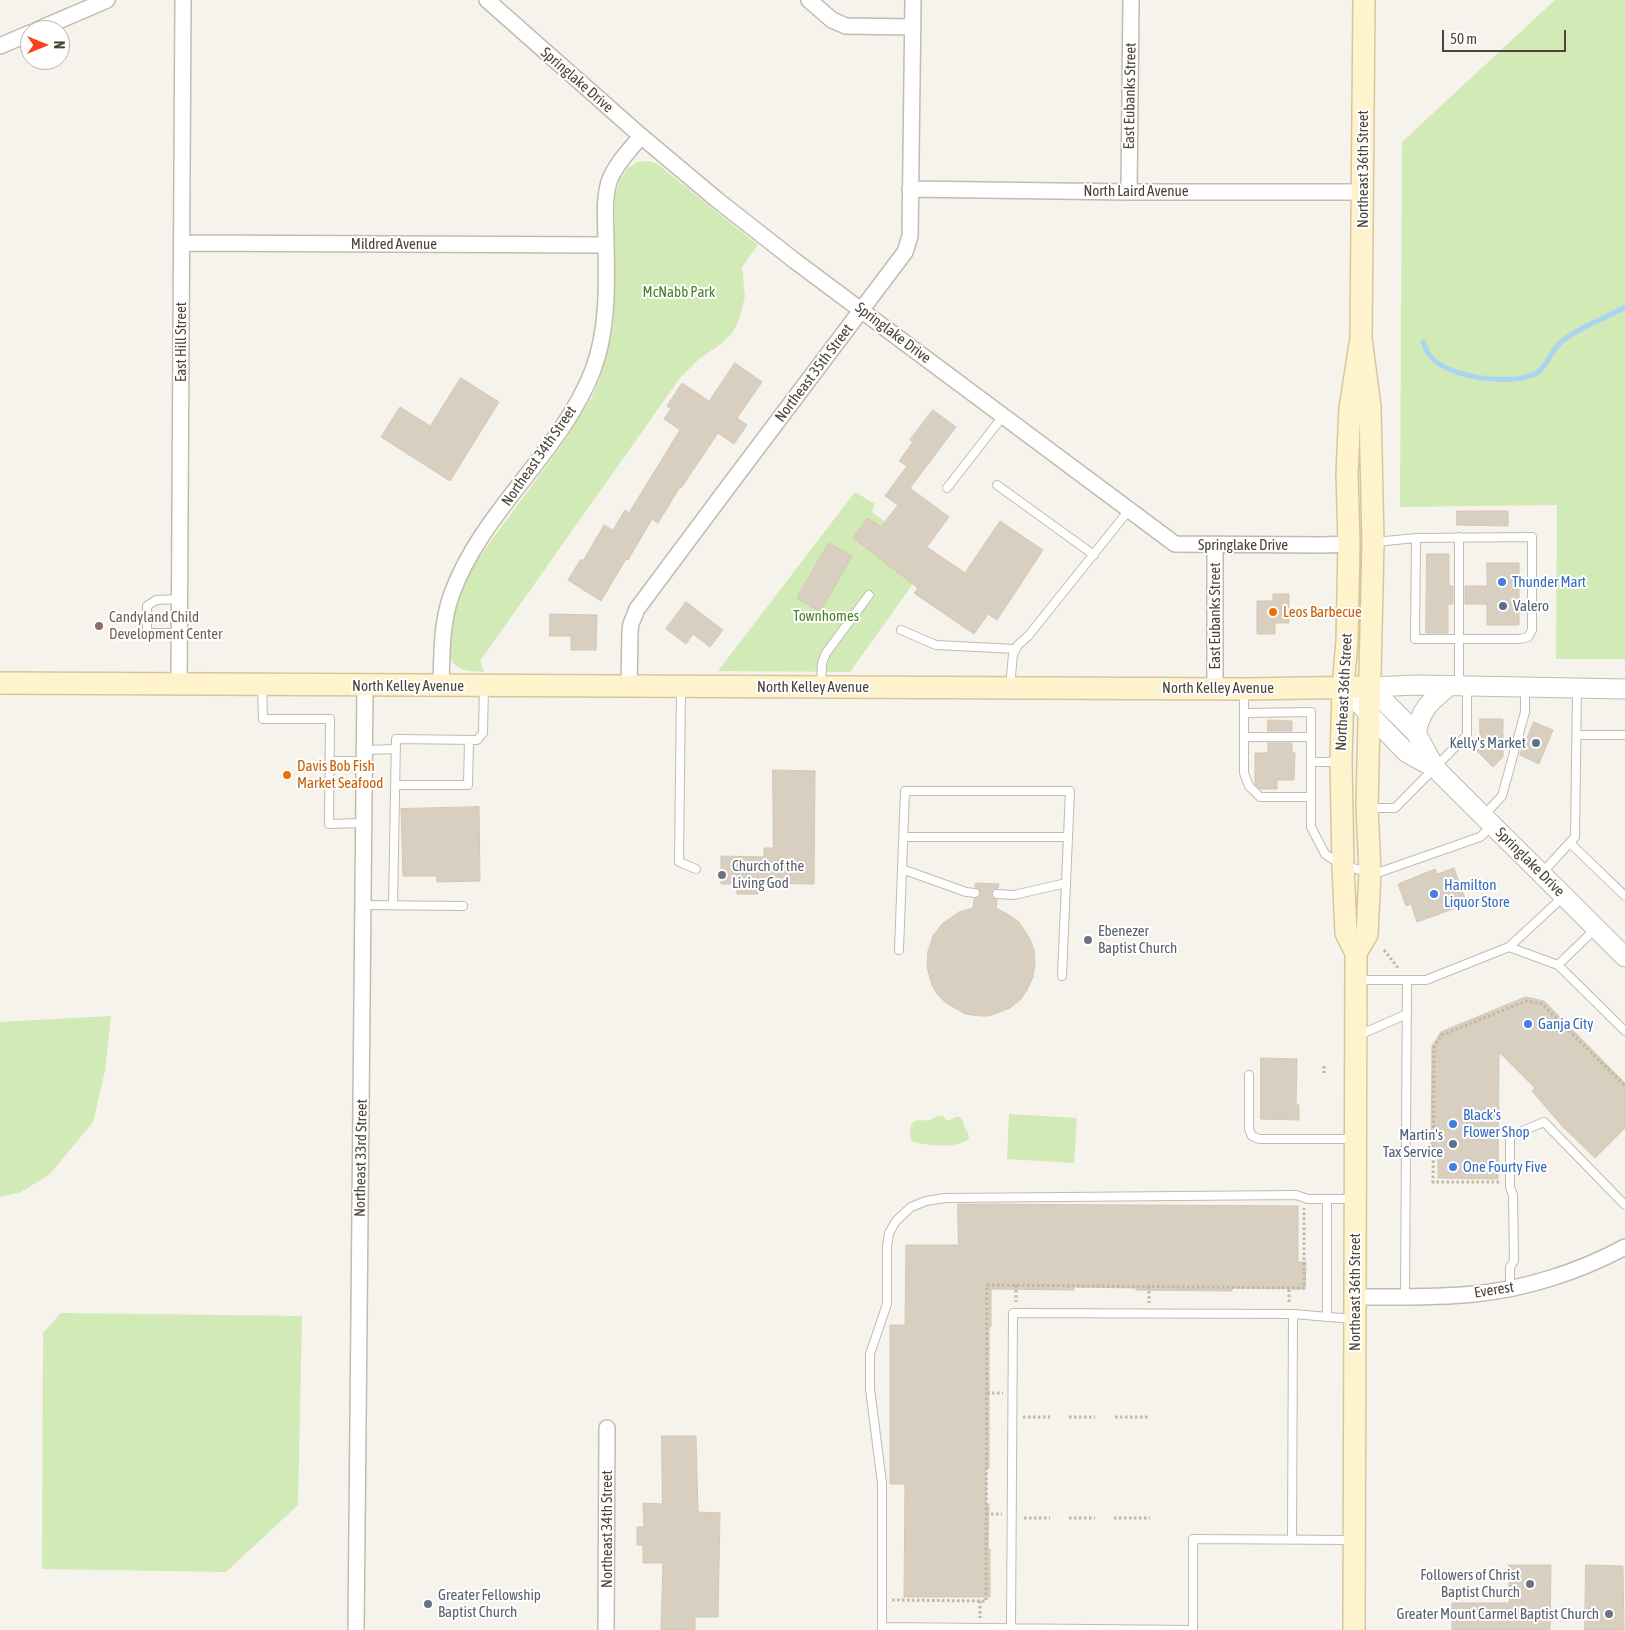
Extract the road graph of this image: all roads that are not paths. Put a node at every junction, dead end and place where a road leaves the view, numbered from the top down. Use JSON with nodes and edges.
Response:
{"nodes":[{"id":1,"x":107,"y":0,"type":"edge"},
{"id":2,"x":182,"y":0,"type":"edge"},
{"id":3,"x":487,"y":0,"type":"edge"},
{"id":4,"x":810,"y":0,"type":"edge"},
{"id":5,"x":913,"y":0,"type":"edge"},
{"id":6,"x":1131,"y":0,"type":"edge"},
{"id":7,"x":1364,"y":0,"type":"edge"},
{"id":8,"x":60,"y":20,"type":"edge"},
{"id":9,"x":913,"y":26,"type":"junction"},
{"id":10,"x":20,"y":37,"type":"edge"},
{"id":11,"x":0,"y":46,"type":"edge"},
{"id":12,"x":641,"y":136,"type":"junction"},
{"id":13,"x":910,"y":189,"type":"junction"},
{"id":14,"x":1129,"y":192,"type":"junction"},
{"id":15,"x":1363,"y":192,"type":"junction"},
{"id":16,"x":182,"y":243,"type":"junction"},
{"id":17,"x":606,"y":245,"type":"junction"},
{"id":18,"x":862,"y":310,"type":"junction"},
{"id":19,"x":1361,"y":338,"type":"junction"},
{"id":20,"x":1003,"y":416,"type":"junction"},
{"id":21,"x":998,"y":485,"type":"dead end"},
{"id":22,"x":947,"y":488,"type":"dead end"},
{"id":23,"x":1129,"y":510,"type":"junction"},
{"id":24,"x":1459,"y":537,"type":"junction"},
{"id":25,"x":1416,"y":538,"type":"junction"},
{"id":26,"x":1374,"y":542,"type":"junction"},
{"id":27,"x":1215,"y":544,"type":"junction"},
{"id":28,"x":1348,"y":544,"type":"junction"},
{"id":29,"x":1094,"y":555,"type":"junction"},
{"id":30,"x":869,"y":595,"type":"dead end"},
{"id":31,"x":179,"y":599,"type":"junction"},
{"id":32,"x":901,"y":630,"type":"dead end"},
{"id":33,"x":179,"y":633,"type":"junction"},
{"id":34,"x":1459,"y":639,"type":"junction"},
{"id":35,"x":1016,"y":649,"type":"junction"},
{"id":36,"x":0,"y":683,"type":"edge"},
{"id":37,"x":179,"y":684,"type":"junction"},
{"id":38,"x":262,"y":685,"type":"junction"},
{"id":39,"x":365,"y":686,"type":"junction"},
{"id":40,"x":441,"y":686,"type":"junction"},
{"id":41,"x":484,"y":686,"type":"junction"},
{"id":42,"x":629,"y":686,"type":"junction"},
{"id":43,"x":681,"y":686,"type":"junction"},
{"id":44,"x":820,"y":686,"type":"junction"},
{"id":45,"x":1370,"y":686,"type":"junction"},
{"id":46,"x":1459,"y":686,"type":"junction"},
{"id":47,"x":1525,"y":686,"type":"junction"},
{"id":48,"x":1010,"y":687,"type":"junction"},
{"id":49,"x":1342,"y":687,"type":"junction"},
{"id":50,"x":1578,"y":687,"type":"junction"},
{"id":51,"x":1215,"y":688,"type":"junction"},
{"id":52,"x":1244,"y":688,"type":"junction"},
{"id":53,"x":1625,"y":689,"type":"edge"},
{"id":54,"x":1244,"y":713,"type":"junction"},
{"id":55,"x":1368,"y":714,"type":"junction"},
{"id":56,"x":1416,"y":733,"type":"junction"},
{"id":57,"x":1577,"y":735,"type":"junction"},
{"id":58,"x":1625,"y":735,"type":"edge"},
{"id":59,"x":1244,"y":737,"type":"junction"},
{"id":60,"x":1311,"y":737,"type":"junction"},
{"id":61,"x":469,"y":740,"type":"junction"},
{"id":62,"x":396,"y":749,"type":"junction"},
{"id":63,"x":364,"y":756,"type":"junction"},
{"id":64,"x":330,"y":761,"type":"junction"},
{"id":65,"x":1311,"y":762,"type":"junction"},
{"id":66,"x":1341,"y":762,"type":"junction"},
{"id":67,"x":1435,"y":768,"type":"junction"},
{"id":68,"x":395,"y":785,"type":"junction"},
{"id":69,"x":1311,"y":797,"type":"junction"},
{"id":70,"x":1367,"y":808,"type":"junction"},
{"id":71,"x":1488,"y":820,"type":"junction"},
{"id":72,"x":364,"y":823,"type":"junction"},
{"id":73,"x":903,"y":837,"type":"junction"},
{"id":74,"x":1068,"y":837,"type":"junction"},
{"id":75,"x":1570,"y":843,"type":"junction"},
{"id":76,"x":1343,"y":866,"type":"junction"},
{"id":77,"x":696,"y":869,"type":"dead end"},
{"id":78,"x":902,"y":869,"type":"junction"},
{"id":79,"x":1370,"y":872,"type":"junction"},
{"id":80,"x":1542,"y":873,"type":"junction"},
{"id":81,"x":1066,"y":883,"type":"junction"},
{"id":82,"x":975,"y":893,"type":"dead end"},
{"id":83,"x":997,"y":894,"type":"dead end"},
{"id":84,"x":1564,"y":896,"type":"junction"},
{"id":85,"x":1625,"y":896,"type":"edge"},
{"id":86,"x":363,"y":905,"type":"junction"},
{"id":87,"x":393,"y":905,"type":"junction"},
{"id":88,"x":463,"y":906,"type":"dead end"},
{"id":89,"x":1596,"y":928,"type":"junction"},
{"id":90,"x":1509,"y":946,"type":"junction"},
{"id":91,"x":899,"y":950,"type":"dead end"},
{"id":92,"x":1356,"y":954,"type":"junction"},
{"id":93,"x":1625,"y":957,"type":"edge"},
{"id":94,"x":1558,"y":965,"type":"junction"},
{"id":95,"x":1062,"y":976,"type":"dead end"},
{"id":96,"x":1356,"y":980,"type":"junction"},
{"id":97,"x":1407,"y":980,"type":"junction"},
{"id":98,"x":1407,"y":1014,"type":"junction"},
{"id":99,"x":1625,"y":1031,"type":"edge"},
{"id":100,"x":1355,"y":1036,"type":"junction"},
{"id":101,"x":1249,"y":1075,"type":"dead end"},
{"id":102,"x":1356,"y":1139,"type":"junction"},
{"id":103,"x":1327,"y":1199,"type":"junction"},
{"id":104,"x":1356,"y":1199,"type":"junction"},
{"id":105,"x":1625,"y":1206,"type":"edge"},
{"id":106,"x":1625,"y":1247,"type":"edge"},
{"id":107,"x":1510,"y":1289,"type":"junction"},
{"id":108,"x":1405,"y":1296,"type":"junction"},
{"id":109,"x":1356,"y":1297,"type":"junction"},
{"id":110,"x":1293,"y":1314,"type":"junction"},
{"id":111,"x":1327,"y":1317,"type":"junction"},
{"id":112,"x":1355,"y":1319,"type":"junction"},
{"id":113,"x":607,"y":1428,"type":"dead end"},
{"id":114,"x":1292,"y":1540,"type":"junction"},
{"id":115,"x":1354,"y":1540,"type":"junction"},
{"id":116,"x":882,"y":1628,"type":"edge"},
{"id":117,"x":1007,"y":1629,"type":"edge"},
{"id":118,"x":356,"y":1630,"type":"edge"},
{"id":119,"x":606,"y":1630,"type":"edge"},
{"id":120,"x":1184,"y":1630,"type":"edge"},
{"id":121,"x":1354,"y":1630,"type":"edge"}],
"edges":[{"from":1,"to":8,"type":"street"},
{"from":2,"to":16,"type":"street","name":"East Hill Street"},
{"from":3,"to":12,"type":"street","name":"Springlake Drive"},
{"from":4,"to":9,"type":"street"},
{"from":5,"to":9,"type":"street","name":"Northeast 35th Street"},
{"from":6,"to":14,"type":"street","name":"East Eubanks Street"},
{"from":7,"to":15,"type":"main road","name":"Northeast 36th Street"},
{"from":9,"to":13,"type":"street","name":"Northeast 35th Street"},
{"from":10,"to":11,"type":"street"},
{"from":12,"to":17,"type":"street","name":"Northeast 34th Street"},
{"from":12,"to":18,"type":"street","name":"Springlake Drive"},
{"from":13,"to":14,"type":"street","name":"North Laird Avenue"},
{"from":13,"to":18,"type":"street","name":"Northeast 35th Street"},
{"from":14,"to":15,"type":"street","name":"North Laird Avenue"},
{"from":15,"to":19,"type":"main road","name":"Northeast 36th Street"},
{"from":16,"to":17,"type":"street","name":"Mildred Avenue"},
{"from":16,"to":31,"type":"street","name":"East Hill Street"},
{"from":17,"to":40,"type":"street","name":"Northeast 34th Street"},
{"from":18,"to":20,"type":"street","name":"Springlake Drive"},
{"from":18,"to":42,"type":"street","name":"Northeast 35th Street"},
{"from":19,"to":26,"type":"main road","name":"Northeast 36th Street"},
{"from":19,"to":28,"type":"main road","name":"Northeast 36th Street"},
{"from":20,"to":22,"type":"lane"},
{"from":20,"to":23,"type":"street","name":"Springlake Drive"},
{"from":21,"to":29,"type":"lane"},
{"from":23,"to":27,"type":"street","name":"Springlake Drive"},
{"from":23,"to":29,"type":"lane"},
{"from":24,"to":25,"type":"lane"},
{"from":24,"to":34,"type":"lane"},
{"from":24,"to":34,"type":"lane"},
{"from":25,"to":26,"type":"lane"},
{"from":25,"to":34,"type":"lane"},
{"from":26,"to":28,"type":"main road"},
{"from":26,"to":45,"type":"main road","name":"Northeast 36th Street"},
{"from":27,"to":28,"type":"street","name":"Springlake Drive"},
{"from":27,"to":51,"type":"street","name":"East Eubanks Street"},
{"from":28,"to":49,"type":"main road","name":"Northeast 36th Street"},
{"from":29,"to":35,"type":"lane"},
{"from":30,"to":44,"type":"lane"},
{"from":31,"to":33,"type":"street","name":"East Hill Street"},
{"from":31,"to":33,"type":"lane"},
{"from":32,"to":35,"type":"lane"},
{"from":33,"to":37,"type":"street","name":"East Hill Street"},
{"from":34,"to":46,"type":"lane"},
{"from":35,"to":48,"type":"lane"},
{"from":36,"to":37,"type":"main road","name":"North Kelley Avenue"},
{"from":37,"to":38,"type":"main road","name":"North Kelley Avenue"},
{"from":38,"to":39,"type":"main road","name":"North Kelley Avenue"},
{"from":38,"to":64,"type":"lane"},
{"from":39,"to":40,"type":"main road","name":"North Kelley Avenue"},
{"from":39,"to":63,"type":"street","name":"Northeast 33rd Street"},
{"from":40,"to":41,"type":"main road","name":"North Kelley Avenue"},
{"from":41,"to":42,"type":"main road","name":"North Kelley Avenue"},
{"from":41,"to":61,"type":"lane"},
{"from":42,"to":43,"type":"main road","name":"North Kelley Avenue"},
{"from":43,"to":44,"type":"main road","name":"North Kelley Avenue"},
{"from":43,"to":77,"type":"lane"},
{"from":44,"to":48,"type":"main road","name":"North Kelley Avenue"},
{"from":45,"to":46,"type":"street","name":"North Kelley Avenue"},
{"from":45,"to":49,"type":"main road","name":"North Kelley Avenue"},
{"from":45,"to":55,"type":"main road","name":"Northeast 36th Street"},
{"from":45,"to":56,"type":"street","name":"Springlake Drive"},
{"from":46,"to":47,"type":"street","name":"North Kelley Avenue"},
{"from":46,"to":56,"type":"street"},
{"from":46,"to":67,"type":"lane"},
{"from":47,"to":50,"type":"street","name":"North Kelley Avenue"},
{"from":47,"to":71,"type":"lane"},
{"from":48,"to":51,"type":"main road","name":"North Kelley Avenue"},
{"from":49,"to":52,"type":"main road","name":"North Kelley Avenue"},
{"from":49,"to":55,"type":"street","name":"Springlake Drive"},
{"from":49,"to":66,"type":"main road","name":"Northeast 36th Street"},
{"from":50,"to":53,"type":"street","name":"North Kelley Avenue"},
{"from":50,"to":57,"type":"lane"},
{"from":51,"to":52,"type":"main road","name":"North Kelley Avenue"},
{"from":52,"to":54,"type":"lane"},
{"from":54,"to":59,"type":"lane"},
{"from":54,"to":60,"type":"lane"},
{"from":55,"to":67,"type":"street","name":"Springlake Drive"},
{"from":55,"to":70,"type":"main road","name":"Northeast 36th Street"},
{"from":56,"to":67,"type":"street","name":"Springlake Drive"},
{"from":57,"to":58,"type":"lane"},
{"from":57,"to":75,"type":"lane"},
{"from":59,"to":60,"type":"lane"},
{"from":59,"to":69,"type":"lane"},
{"from":60,"to":65,"type":"lane"},
{"from":61,"to":62,"type":"lane"},
{"from":61,"to":68,"type":"lane"},
{"from":62,"to":63,"type":"lane"},
{"from":62,"to":68,"type":"lane"},
{"from":63,"to":64,"type":"lane"},
{"from":63,"to":72,"type":"street","name":"Northeast 33rd Street"},
{"from":64,"to":72,"type":"lane"},
{"from":65,"to":66,"type":"lane"},
{"from":65,"to":69,"type":"lane"},
{"from":66,"to":76,"type":"main road","name":"Northeast 36th Street"},
{"from":67,"to":70,"type":"lane"},
{"from":67,"to":71,"type":"street","name":"Springlake Drive"},
{"from":68,"to":87,"type":"lane"},
{"from":69,"to":76,"type":"lane"},
{"from":70,"to":79,"type":"main road","name":"Northeast 36th Street"},
{"from":71,"to":79,"type":"lane"},
{"from":71,"to":80,"type":"street","name":"Springlake Drive"},
{"from":72,"to":86,"type":"street","name":"Northeast 33rd Street"},
{"from":73,"to":74,"type":"lane"},
{"from":73,"to":74,"type":"lane"},
{"from":73,"to":78,"type":"lane"},
{"from":74,"to":81,"type":"lane"},
{"from":75,"to":80,"type":"lane"},
{"from":75,"to":85,"type":"lane"},
{"from":76,"to":79,"type":"lane"},
{"from":76,"to":92,"type":"main road","name":"Northeast 36th Street"},
{"from":78,"to":82,"type":"lane"},
{"from":78,"to":91,"type":"lane"},
{"from":79,"to":92,"type":"main road","name":"Northeast 36th Street"},
{"from":80,"to":84,"type":"street","name":"Springlake Drive"},
{"from":81,"to":83,"type":"lane"},
{"from":81,"to":95,"type":"lane"},
{"from":84,"to":89,"type":"street","name":"Springlake Drive"},
{"from":84,"to":90,"type":"lane"},
{"from":86,"to":87,"type":"lane"},
{"from":86,"to":118,"type":"street","name":"Northeast 33rd Street"},
{"from":87,"to":88,"type":"lane"},
{"from":89,"to":93,"type":"street","name":"Springlake Drive"},
{"from":89,"to":94,"type":"lane"},
{"from":90,"to":94,"type":"lane"},
{"from":90,"to":97,"type":"lane"},
{"from":92,"to":96,"type":"main road","name":"Northeast 36th Street"},
{"from":94,"to":99,"type":"lane"},
{"from":96,"to":97,"type":"lane"},
{"from":96,"to":100,"type":"main road","name":"Northeast 36th Street"},
{"from":97,"to":98,"type":"lane"},
{"from":98,"to":100,"type":"lane"},
{"from":98,"to":108,"type":"lane"},
{"from":100,"to":102,"type":"main road","name":"Northeast 36th Street"},
{"from":101,"to":102,"type":"lane"},
{"from":102,"to":104,"type":"main road","name":"Northeast 36th Street"},
{"from":103,"to":104,"type":"lane"},
{"from":103,"to":111,"type":"lane"},
{"from":103,"to":116,"type":"lane"},
{"from":104,"to":109,"type":"main road","name":"Northeast 36th Street"},
{"from":105,"to":107,"type":"lane"},
{"from":106,"to":107,"type":"street","name":"Everest"},
{"from":107,"to":108,"type":"street","name":"Everest"},
{"from":108,"to":109,"type":"street","name":"Everest"},
{"from":109,"to":112,"type":"main road","name":"Northeast 36th Street"},
{"from":110,"to":111,"type":"lane"},
{"from":110,"to":114,"type":"lane"},
{"from":110,"to":117,"type":"lane"},
{"from":111,"to":112,"type":"lane"},
{"from":112,"to":115,"type":"main road","name":"Northeast 36th Street"},
{"from":113,"to":119,"type":"street","name":"Northeast 34th Street"},
{"from":114,"to":115,"type":"lane"},
{"from":114,"to":120,"type":"lane"},
{"from":115,"to":121,"type":"main road","name":"Northeast 36th Street"},
{"from":116,"to":117,"type":"lane"},
{"from":117,"to":120,"type":"lane"}]}
